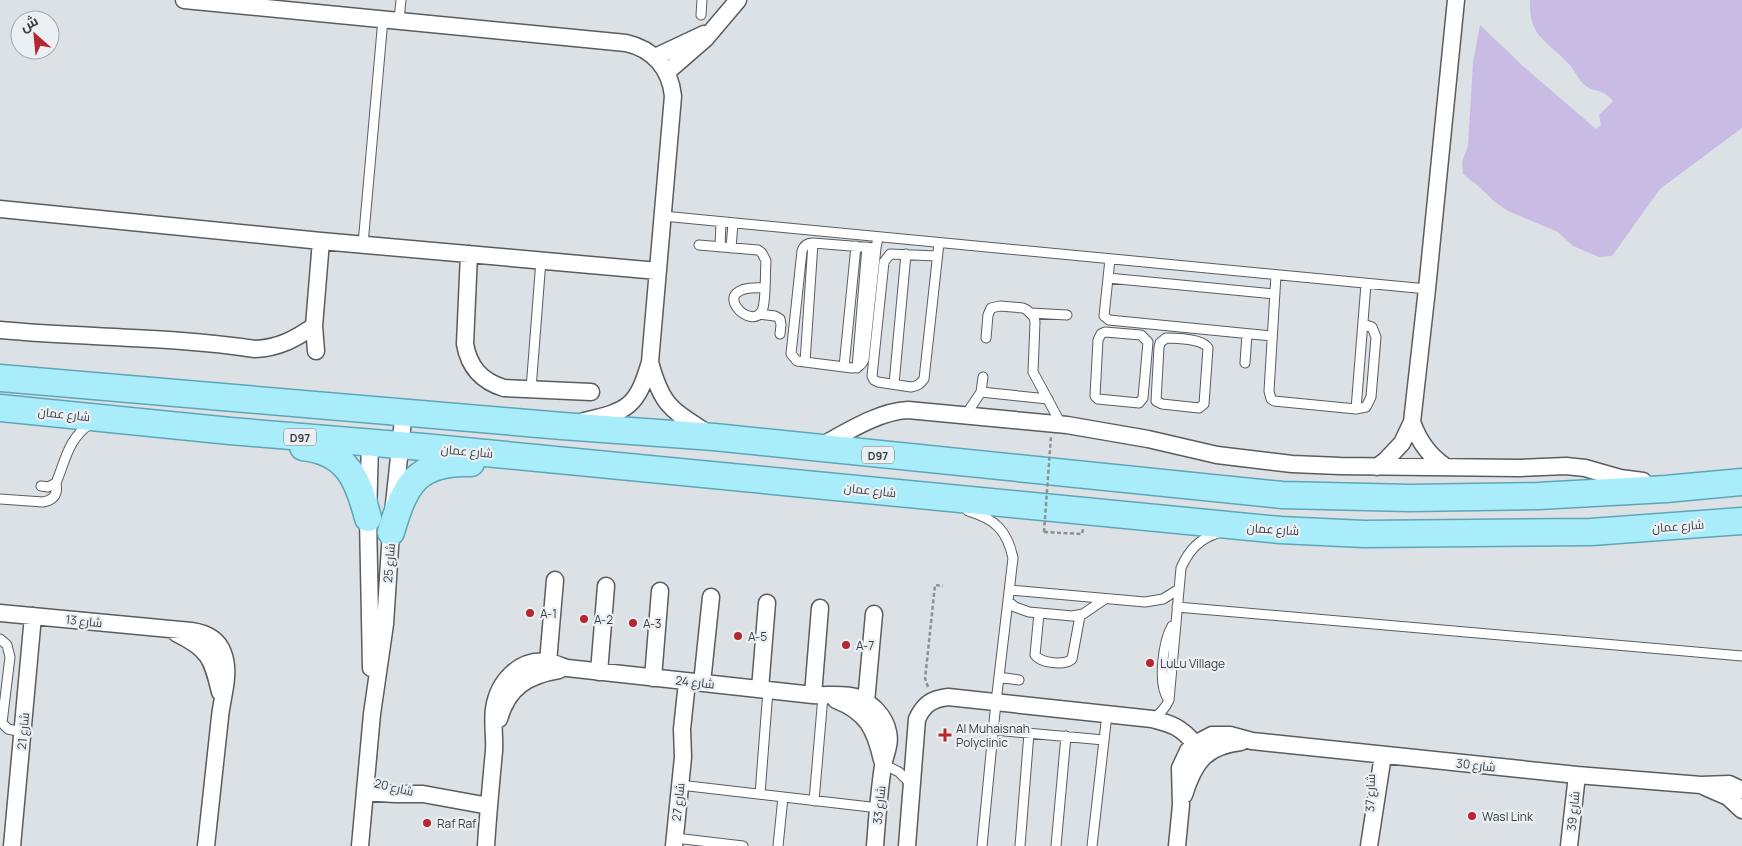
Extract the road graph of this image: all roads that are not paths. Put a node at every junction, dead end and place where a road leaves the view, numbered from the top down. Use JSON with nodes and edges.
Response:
{"nodes":[{"id":1,"x":184,"y":0,"type":"edge"},
{"id":2,"x":401,"y":0,"type":"edge"},
{"id":3,"x":702,"y":0,"type":"edge"},
{"id":4,"x":738,"y":0,"type":"edge"},
{"id":5,"x":1456,"y":0,"type":"edge"},
{"id":6,"x":701,"y":15,"type":"dead end"},
{"id":7,"x":391,"y":20,"type":"junction"},
{"id":8,"x":713,"y":30,"type":"junction"},
{"id":9,"x":655,"y":57,"type":"junction"},
{"id":10,"x":667,"y":72,"type":"junction"},
{"id":11,"x":0,"y":209,"type":"edge"},
{"id":12,"x":663,"y":216,"type":"junction"},
{"id":13,"x":721,"y":222,"type":"junction"},
{"id":14,"x":733,"y":223,"type":"junction"},
{"id":15,"x":878,"y":237,"type":"junction"},
{"id":16,"x":321,"y":241,"type":"junction"},
{"id":17,"x":813,"y":243,"type":"junction"},
{"id":18,"x":939,"y":243,"type":"junction"},
{"id":19,"x":363,"y":244,"type":"junction"},
{"id":20,"x":699,"y":245,"type":"dead end"},
{"id":21,"x":856,"y":246,"type":"junction"},
{"id":22,"x":720,"y":247,"type":"junction"},
{"id":23,"x":866,"y":247,"type":"junction"},
{"id":24,"x":731,"y":248,"type":"junction"},
{"id":25,"x":876,"y":248,"type":"junction"},
{"id":26,"x":469,"y":254,"type":"junction"},
{"id":27,"x":906,"y":254,"type":"junction"},
{"id":28,"x":937,"y":256,"type":"junction"},
{"id":29,"x":1110,"y":259,"type":"junction"},
{"id":30,"x":541,"y":260,"type":"junction"},
{"id":31,"x":658,"y":271,"type":"junction"},
{"id":32,"x":1276,"y":275,"type":"junction"},
{"id":33,"x":1108,"y":278,"type":"junction"},
{"id":34,"x":1366,"y":284,"type":"junction"},
{"id":35,"x":764,"y":288,"type":"junction"},
{"id":36,"x":1428,"y":290,"type":"junction"},
{"id":37,"x":1275,"y":294,"type":"junction"},
{"id":38,"x":1031,"y":313,"type":"junction"},
{"id":39,"x":759,"y":314,"type":"junction"},
{"id":40,"x":1066,"y":315,"type":"dead end"},
{"id":41,"x":1363,"y":324,"type":"junction"},
{"id":42,"x":314,"y":326,"type":"junction"},
{"id":43,"x":0,"y":330,"type":"edge"},
{"id":44,"x":1210,"y":330,"type":"junction"},
{"id":45,"x":780,"y":334,"type":"dead end"},
{"id":46,"x":1247,"y":334,"type":"junction"},
{"id":47,"x":1272,"y":336,"type":"junction"},
{"id":48,"x":986,"y":338,"type":"dead end"},
{"id":49,"x":1208,"y":348,"type":"junction"},
{"id":50,"x":316,"y":351,"type":"dead end"},
{"id":51,"x":1147,"y":356,"type":"junction"},
{"id":52,"x":1158,"y":357,"type":"junction"},
{"id":53,"x":650,"y":362,"type":"junction"},
{"id":54,"x":805,"y":362,"type":"junction"},
{"id":55,"x":1245,"y":363,"type":"dead end"},
{"id":56,"x":844,"y":367,"type":"junction"},
{"id":57,"x":857,"y":368,"type":"junction"},
{"id":58,"x":5,"y":376,"type":"edge"},
{"id":59,"x":982,"y":378,"type":"dead end"},
{"id":60,"x":894,"y":384,"type":"junction"},
{"id":61,"x":531,"y":389,"type":"junction"},
{"id":62,"x":591,"y":392,"type":"dead end"},
{"id":63,"x":981,"y":392,"type":"junction"},
{"id":64,"x":1048,"y":399,"type":"junction"},
{"id":65,"x":0,"y":408,"type":"edge"},
{"id":66,"x":1356,"y":409,"type":"junction"},
{"id":67,"x":965,"y":416,"type":"junction"},
{"id":68,"x":103,"y":418,"type":"junction"},
{"id":69,"x":1412,"y":422,"type":"junction"},
{"id":70,"x":562,"y":426,"type":"junction"},
{"id":71,"x":402,"y":428,"type":"junction"},
{"id":72,"x":1056,"y":430,"type":"junction"},
{"id":73,"x":230,"y":431,"type":"junction"},
{"id":74,"x":714,"y":437,"type":"junction"},
{"id":75,"x":370,"y":443,"type":"junction"},
{"id":76,"x":816,"y":448,"type":"junction"},
{"id":77,"x":556,"y":460,"type":"junction"},
{"id":78,"x":1377,"y":467,"type":"junction"},
{"id":79,"x":1446,"y":467,"type":"junction"},
{"id":80,"x":1040,"y":471,"type":"junction"},
{"id":81,"x":1742,"y":482,"type":"edge"},
{"id":82,"x":56,"y":483,"type":"junction"},
{"id":83,"x":41,"y":486,"type":"dead end"},
{"id":84,"x":1666,"y":489,"type":"junction"},
{"id":85,"x":918,"y":494,"type":"junction"},
{"id":86,"x":0,"y":499,"type":"edge"},
{"id":87,"x":368,"y":518,"type":"junction"},
{"id":88,"x":1742,"y":521,"type":"edge"},
{"id":89,"x":1238,"y":526,"type":"junction"},
{"id":90,"x":391,"y":532,"type":"junction"},
{"id":91,"x":555,"y":580,"type":"dead end"},
{"id":92,"x":606,"y":586,"type":"dead end"},
{"id":93,"x":1179,"y":589,"type":"junction"},
{"id":94,"x":1010,"y":590,"type":"junction"},
{"id":95,"x":660,"y":591,"type":"dead end"},
{"id":96,"x":711,"y":597,"type":"dead end"},
{"id":97,"x":1105,"y":599,"type":"junction"},
{"id":98,"x":1009,"y":602,"type":"junction"},
{"id":99,"x":767,"y":603,"type":"dead end"},
{"id":100,"x":1177,"y":607,"type":"junction"},
{"id":101,"x":820,"y":608,"type":"dead end"},
{"id":102,"x":0,"y":613,"type":"edge"},
{"id":103,"x":1039,"y":613,"type":"junction"},
{"id":104,"x":874,"y":614,"type":"dead end"},
{"id":105,"x":33,"y":616,"type":"junction"},
{"id":106,"x":1080,"y":616,"type":"junction"},
{"id":107,"x":0,"y":639,"type":"edge"},
{"id":108,"x":1742,"y":656,"type":"edge"},
{"id":109,"x":548,"y":662,"type":"junction"},
{"id":110,"x":567,"y":668,"type":"junction"},
{"id":111,"x":599,"y":672,"type":"junction"},
{"id":112,"x":999,"y":677,"type":"junction"},
{"id":113,"x":653,"y":678,"type":"junction"},
{"id":114,"x":1019,"y":680,"type":"dead end"},
{"id":115,"x":696,"y":682,"type":"junction"},
{"id":116,"x":764,"y":690,"type":"junction"},
{"id":117,"x":818,"y":696,"type":"junction"},
{"id":118,"x":866,"y":702,"type":"junction"},
{"id":119,"x":996,"y":702,"type":"junction"},
{"id":120,"x":372,"y":714,"type":"junction"},
{"id":121,"x":1107,"y":714,"type":"junction"},
{"id":122,"x":1152,"y":719,"type":"junction"},
{"id":123,"x":994,"y":730,"type":"junction"},
{"id":124,"x":22,"y":732,"type":"junction"},
{"id":125,"x":1030,"y":733,"type":"junction"},
{"id":126,"x":495,"y":736,"type":"junction"},
{"id":127,"x":1066,"y":736,"type":"junction"},
{"id":128,"x":1104,"y":740,"type":"junction"},
{"id":129,"x":1252,"y":741,"type":"junction"},
{"id":130,"x":1195,"y":744,"type":"junction"},
{"id":131,"x":1377,"y":754,"type":"junction"},
{"id":132,"x":883,"y":764,"type":"junction"},
{"id":133,"x":1577,"y":775,"type":"junction"},
{"id":134,"x":912,"y":784,"type":"junction"},
{"id":135,"x":680,"y":785,"type":"junction"},
{"id":136,"x":1701,"y":785,"type":"junction"},
{"id":137,"x":365,"y":786,"type":"junction"},
{"id":138,"x":1742,"y":790,"type":"edge"},
{"id":139,"x":760,"y":794,"type":"junction"},
{"id":140,"x":783,"y":797,"type":"junction"},
{"id":141,"x":490,"y":801,"type":"junction"},
{"id":142,"x":814,"y":801,"type":"junction"},
{"id":143,"x":1181,"y":805,"type":"junction"},
{"id":144,"x":879,"y":808,"type":"junction"},
{"id":145,"x":1742,"y":810,"type":"edge"},
{"id":146,"x":1370,"y":839,"type":"edge"},
{"id":147,"x":674,"y":842,"type":"edge"},
{"id":148,"x":12,"y":846,"type":"edge"},
{"id":149,"x":206,"y":846,"type":"edge"},
{"id":150,"x":360,"y":846,"type":"edge"},
{"id":151,"x":486,"y":846,"type":"edge"},
{"id":152,"x":743,"y":846,"type":"edge"},
{"id":153,"x":778,"y":846,"type":"edge"},
{"id":154,"x":875,"y":846,"type":"edge"},
{"id":155,"x":906,"y":846,"type":"edge"},
{"id":156,"x":982,"y":846,"type":"edge"},
{"id":157,"x":1020,"y":846,"type":"edge"},
{"id":158,"x":1056,"y":846,"type":"edge"},
{"id":159,"x":1092,"y":846,"type":"edge"},
{"id":160,"x":1177,"y":846,"type":"edge"},
{"id":161,"x":1569,"y":846,"type":"edge"}],
"edges":[{"from":1,"to":7,"type":"street"},
{"from":2,"to":7,"type":"lane"},
{"from":3,"to":6,"type":"lane"},
{"from":4,"to":8,"type":"street"},
{"from":5,"to":36,"type":"street"},
{"from":7,"to":9,"type":"street"},
{"from":7,"to":19,"type":"lane"},
{"from":8,"to":9,"type":"street"},
{"from":8,"to":10,"type":"street"},
{"from":9,"to":10,"type":"street"},
{"from":10,"to":12,"type":"street"},
{"from":11,"to":16,"type":"street"},
{"from":12,"to":13,"type":"lane"},
{"from":12,"to":31,"type":"street"},
{"from":13,"to":14,"type":"lane"},
{"from":13,"to":22,"type":"lane"},
{"from":14,"to":15,"type":"lane"},
{"from":14,"to":24,"type":"lane"},
{"from":15,"to":18,"type":"lane"},
{"from":15,"to":25,"type":"lane"},
{"from":16,"to":19,"type":"street"},
{"from":16,"to":42,"type":"street"},
{"from":17,"to":21,"type":"lane"},
{"from":17,"to":54,"type":"lane"},
{"from":17,"to":54,"type":"lane"},
{"from":18,"to":28,"type":"lane"},
{"from":18,"to":29,"type":"lane"},
{"from":19,"to":26,"type":"street"},
{"from":20,"to":22,"type":"lane"},
{"from":21,"to":23,"type":"lane"},
{"from":21,"to":56,"type":"lane"},
{"from":22,"to":24,"type":"lane"},
{"from":23,"to":25,"type":"lane"},
{"from":23,"to":57,"type":"lane"},
{"from":24,"to":35,"type":"lane"},
{"from":25,"to":57,"type":"lane"},
{"from":26,"to":30,"type":"street"},
{"from":26,"to":61,"type":"street"},
{"from":27,"to":28,"type":"lane"},
{"from":27,"to":60,"type":"lane"},
{"from":27,"to":60,"type":"lane"},
{"from":28,"to":60,"type":"lane"},
{"from":29,"to":32,"type":"lane"},
{"from":29,"to":33,"type":"lane"},
{"from":30,"to":31,"type":"street"},
{"from":30,"to":61,"type":"lane"},
{"from":31,"to":53,"type":"street"},
{"from":32,"to":34,"type":"lane"},
{"from":32,"to":37,"type":"lane"},
{"from":33,"to":37,"type":"lane"},
{"from":33,"to":44,"type":"lane"},
{"from":34,"to":36,"type":"lane"},
{"from":34,"to":41,"type":"lane"},
{"from":35,"to":39,"type":"lane"},
{"from":35,"to":39,"type":"lane"},
{"from":36,"to":69,"type":"street"},
{"from":37,"to":47,"type":"lane"},
{"from":38,"to":40,"type":"lane"},
{"from":38,"to":48,"type":"lane"},
{"from":38,"to":64,"type":"lane"},
{"from":39,"to":45,"type":"lane"},
{"from":41,"to":66,"type":"lane"},
{"from":41,"to":66,"type":"lane"},
{"from":42,"to":43,"type":"street"},
{"from":42,"to":50,"type":"street"},
{"from":44,"to":46,"type":"lane"},
{"from":44,"to":49,"type":"lane"},
{"from":46,"to":47,"type":"lane"},
{"from":46,"to":55,"type":"lane"},
{"from":47,"to":66,"type":"lane"},
{"from":49,"to":52,"type":"lane"},
{"from":49,"to":52,"type":"lane"},
{"from":51,"to":51,"type":"lane"},
{"from":51,"to":52,"type":"lane"},
{"from":53,"to":70,"type":"street"},
{"from":53,"to":74,"type":"street"},
{"from":54,"to":56,"type":"lane"},
{"from":56,"to":57,"type":"lane"},
{"from":58,"to":71,"type":"main road","name":"شارع عمان","number":"D97"},
{"from":59,"to":63,"type":"lane"},
{"from":61,"to":62,"type":"street"},
{"from":63,"to":64,"type":"lane"},
{"from":63,"to":67,"type":"lane"},
{"from":64,"to":72,"type":"lane"},
{"from":65,"to":68,"type":"main road","name":"شارع عمان","number":"D97"},
{"from":67,"to":72,"type":"street"},
{"from":67,"to":76,"type":"street"},
{"from":68,"to":73,"type":"main road","name":"شارع عمان","number":"D97"},
{"from":68,"to":82,"type":"lane"},
{"from":69,"to":78,"type":"street"},
{"from":69,"to":79,"type":"street"},
{"from":70,"to":71,"type":"main road","name":"شارع عمان","number":"D97"},
{"from":70,"to":74,"type":"main road","name":"شارع عمان","number":"D97"},
{"from":71,"to":75,"type":"main road"},
{"from":71,"to":77,"type":"main road","name":"شارع عمان","number":"D97"},
{"from":71,"to":80,"type":"main road"},
{"from":71,"to":90,"type":"street","name":"شارع 25"},
{"from":72,"to":78,"type":"street"},
{"from":73,"to":75,"type":"main road","name":"شارع عمان","number":"D97"},
{"from":73,"to":87,"type":"main road"},
{"from":74,"to":76,"type":"main road","name":"شارع عمان","number":"D97"},
{"from":75,"to":87,"type":"street","name":"شارع 25"},
{"from":76,"to":80,"type":"main road","name":"شارع عمان","number":"D97"},
{"from":77,"to":85,"type":"main road","name":"شارع عمان","number":"D97"},
{"from":77,"to":90,"type":"main road"},
{"from":78,"to":79,"type":"street"},
{"from":79,"to":84,"type":"street"},
{"from":80,"to":84,"type":"main road","name":"شارع عمان","number":"D97"},
{"from":81,"to":84,"type":"main road","name":"شارع عمان","number":"D97"},
{"from":82,"to":83,"type":"lane"},
{"from":82,"to":86,"type":"lane"},
{"from":85,"to":89,"type":"main road","name":"شارع عمان","number":"D97"},
{"from":85,"to":94,"type":"lane"},
{"from":87,"to":120,"type":"street","name":"شارع 25"},
{"from":88,"to":89,"type":"main road","name":"شارع عمان","number":"D97"},
{"from":89,"to":93,"type":"lane"},
{"from":90,"to":120,"type":"street","name":"شارع 25"},
{"from":91,"to":109,"type":"street"},
{"from":92,"to":111,"type":"street"},
{"from":93,"to":97,"type":"lane"},
{"from":93,"to":100,"type":"lane"},
{"from":94,"to":97,"type":"lane"},
{"from":94,"to":98,"type":"lane"},
{"from":95,"to":113,"type":"street"},
{"from":96,"to":115,"type":"street","name":"شارع 27"},
{"from":97,"to":106,"type":"lane"},
{"from":98,"to":103,"type":"lane"},
{"from":98,"to":112,"type":"lane"},
{"from":99,"to":116,"type":"street"},
{"from":100,"to":108,"type":"lane"},
{"from":100,"to":122,"type":"lane"},
{"from":101,"to":117,"type":"street"},
{"from":102,"to":105,"type":"street","name":"شارع 13"},
{"from":103,"to":106,"type":"lane"},
{"from":103,"to":106,"type":"lane"},
{"from":104,"to":118,"type":"street"},
{"from":105,"to":124,"type":"street","name":"شارع 21"},
{"from":105,"to":149,"type":"street","name":"شارع 13"},
{"from":107,"to":124,"type":"lane"},
{"from":109,"to":110,"type":"street","name":"شارع 24"},
{"from":109,"to":126,"type":"street","name":"شارع 24"},
{"from":110,"to":111,"type":"street","name":"شارع 24"},
{"from":110,"to":126,"type":"street","name":"شارع 24"},
{"from":111,"to":113,"type":"street","name":"شارع 24"},
{"from":112,"to":114,"type":"lane"},
{"from":112,"to":119,"type":"lane"},
{"from":113,"to":115,"type":"street","name":"شارع 24"},
{"from":115,"to":116,"type":"street","name":"شارع 24"},
{"from":115,"to":135,"type":"street","name":"شارع 27"},
{"from":116,"to":117,"type":"street","name":"شارع 24"},
{"from":116,"to":139,"type":"lane"},
{"from":117,"to":118,"type":"street"},
{"from":117,"to":132,"type":"street","name":"شارع 33"},
{"from":117,"to":142,"type":"lane"},
{"from":118,"to":132,"type":"street","name":"شارع 33"},
{"from":119,"to":121,"type":"street"},
{"from":119,"to":123,"type":"lane"},
{"from":119,"to":134,"type":"street"},
{"from":120,"to":137,"type":"street","name":"شارع 25"},
{"from":121,"to":122,"type":"street"},
{"from":121,"to":128,"type":"lane"},
{"from":122,"to":130,"type":"street"},
{"from":123,"to":125,"type":"lane"},
{"from":123,"to":156,"type":"lane"},
{"from":124,"to":148,"type":"street","name":"شارع 21"},
{"from":125,"to":127,"type":"lane"},
{"from":125,"to":157,"type":"lane"},
{"from":126,"to":141,"type":"street","name":"شارع 24"},
{"from":127,"to":128,"type":"lane"},
{"from":127,"to":158,"type":"lane"},
{"from":128,"to":159,"type":"lane"},
{"from":129,"to":130,"type":"street","name":"شارع 30"},
{"from":129,"to":131,"type":"street","name":"شارع 30"},
{"from":129,"to":143,"type":"street","name":"شارع 30"},
{"from":130,"to":143,"type":"street"},
{"from":131,"to":133,"type":"street","name":"شارع 30"},
{"from":131,"to":146,"type":"street","name":"شارع 37"},
{"from":132,"to":134,"type":"lane"},
{"from":132,"to":144,"type":"street","name":"شارع 33"},
{"from":133,"to":136,"type":"street","name":"شارع 30"},
{"from":133,"to":161,"type":"street","name":"شارع 39"},
{"from":134,"to":155,"type":"street"},
{"from":135,"to":139,"type":"lane"},
{"from":135,"to":147,"type":"street","name":"شارع 27"},
{"from":136,"to":138,"type":"street","name":"شارع 30"},
{"from":136,"to":145,"type":"street","name":"شارع 30"},
{"from":137,"to":141,"type":"street","name":"شارع 20"},
{"from":137,"to":150,"type":"street","name":"شارع 25"},
{"from":139,"to":140,"type":"lane"},
{"from":140,"to":142,"type":"lane"},
{"from":140,"to":153,"type":"lane"},
{"from":141,"to":151,"type":"street","name":"شارع 24"},
{"from":142,"to":144,"type":"lane"},
{"from":143,"to":160,"type":"street"},
{"from":144,"to":154,"type":"street","name":"شارع 33"},
{"from":147,"to":152,"type":"lane"}]}
